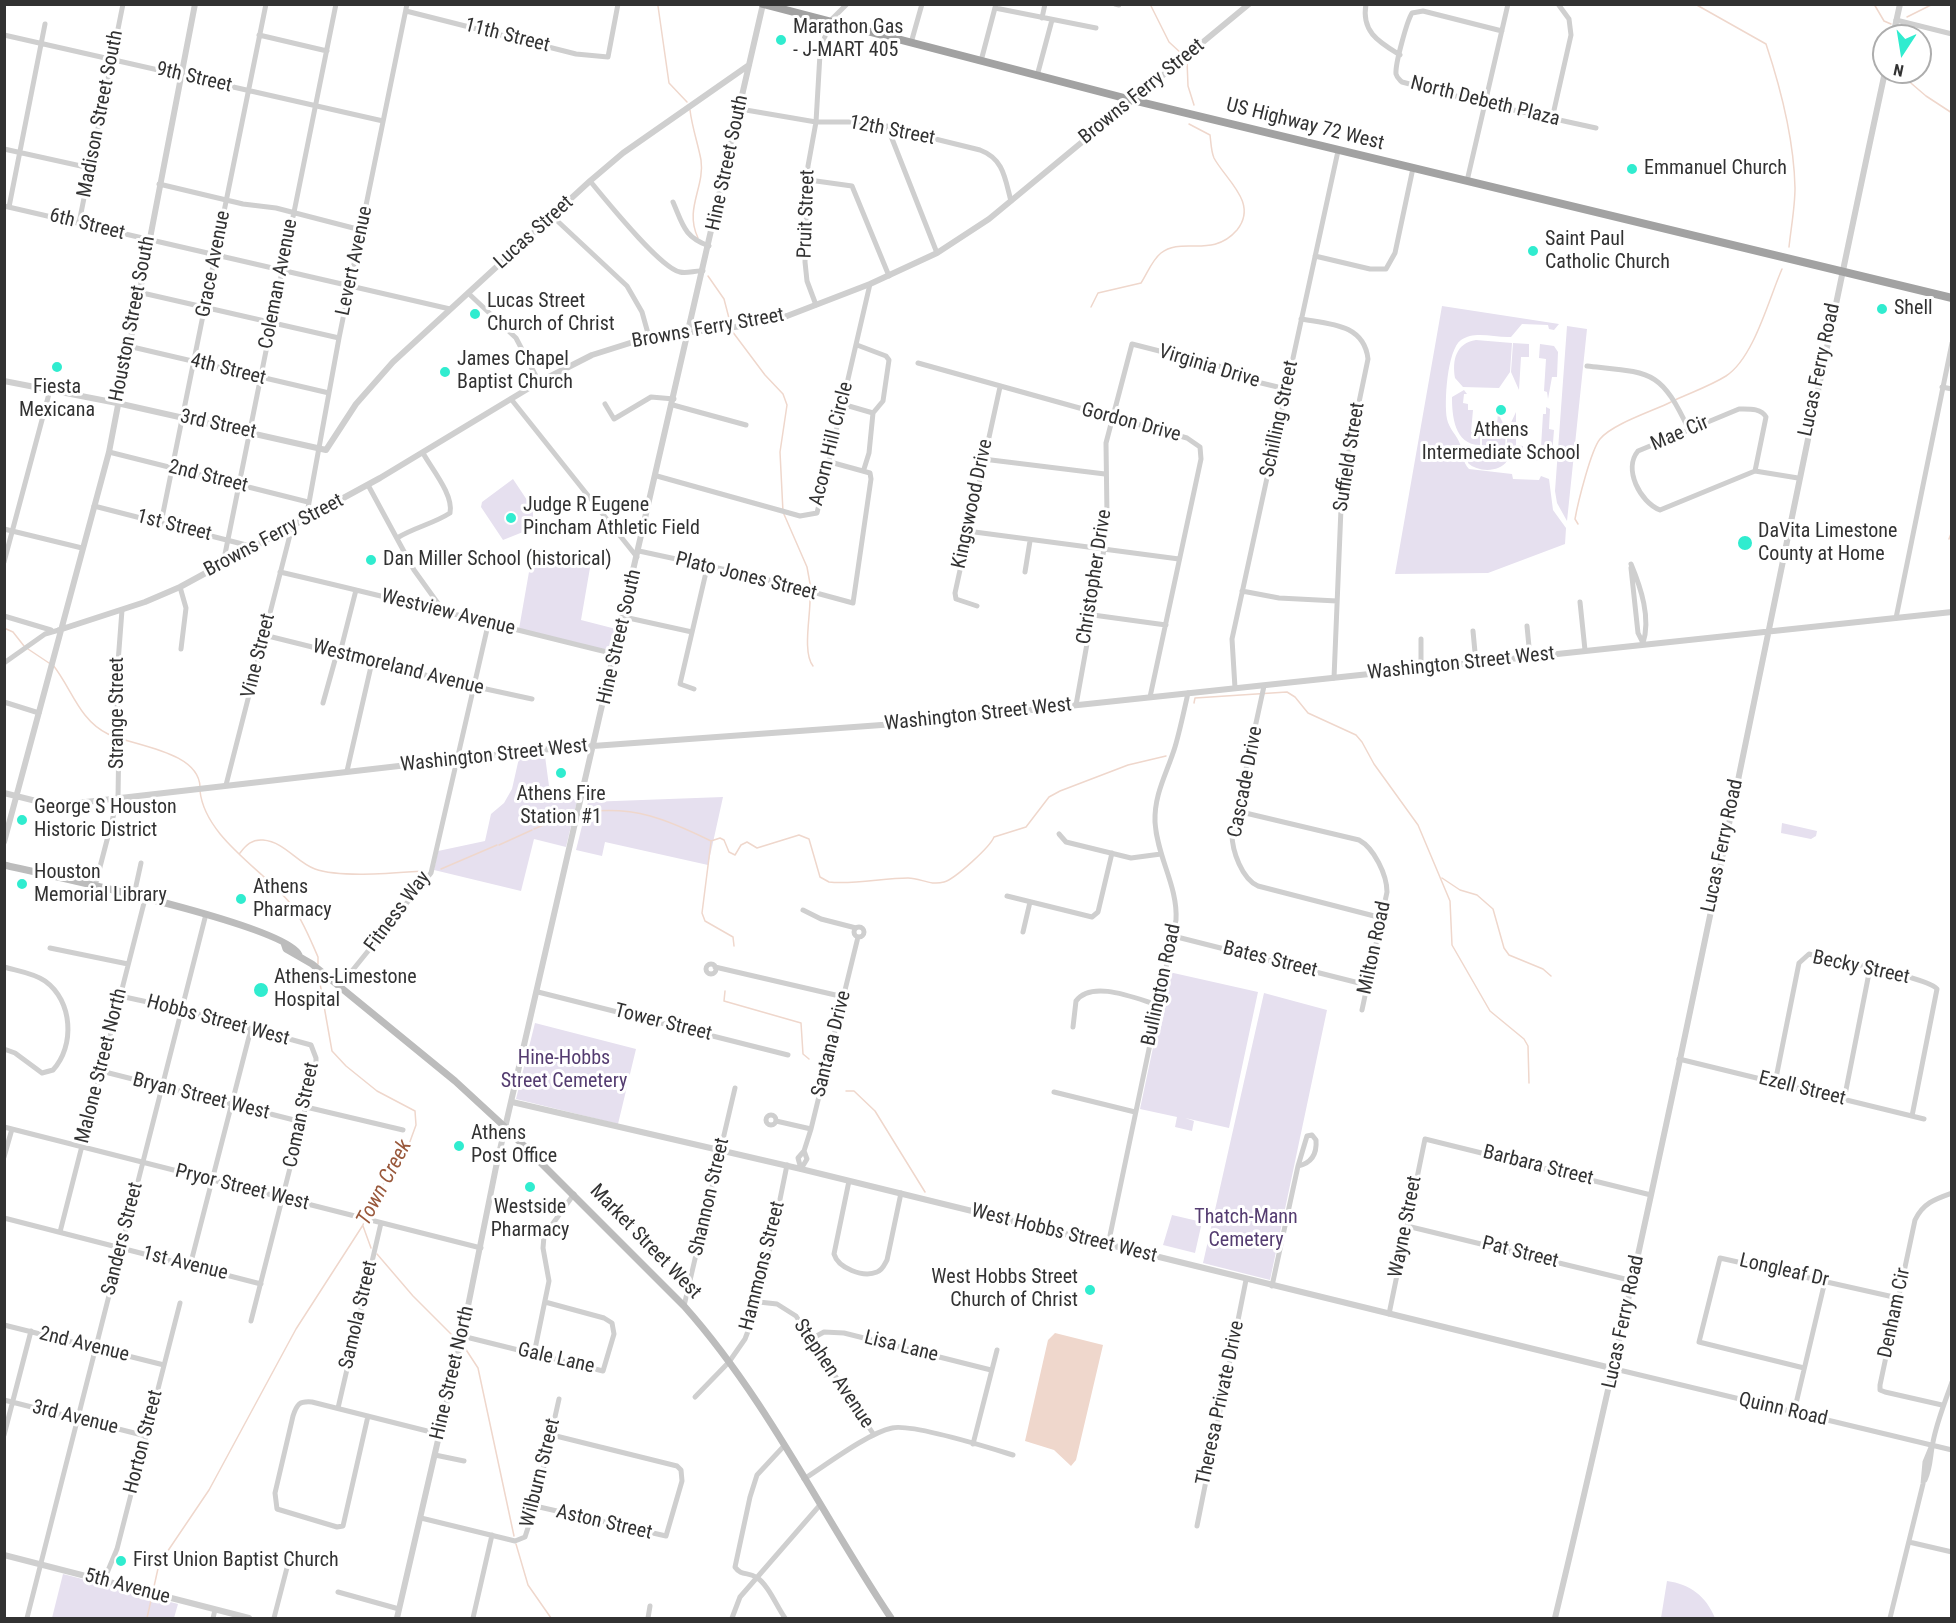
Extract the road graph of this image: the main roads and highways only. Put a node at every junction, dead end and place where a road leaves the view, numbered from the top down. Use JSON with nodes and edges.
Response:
{"nodes":[{"id":1,"x":763,"y":4,"type":"edge"},
{"id":2,"x":1952,"y":298,"type":"edge"},
{"id":3,"x":4,"y":865,"type":"edge"},
{"id":4,"x":891,"y":1618,"type":"edge"}],
"edges":[{"from":1,"to":2,"type":"highway","name":"US Highway 72 West"},
{"from":3,"to":4,"type":"main road","name":"Market Street West"}]}
